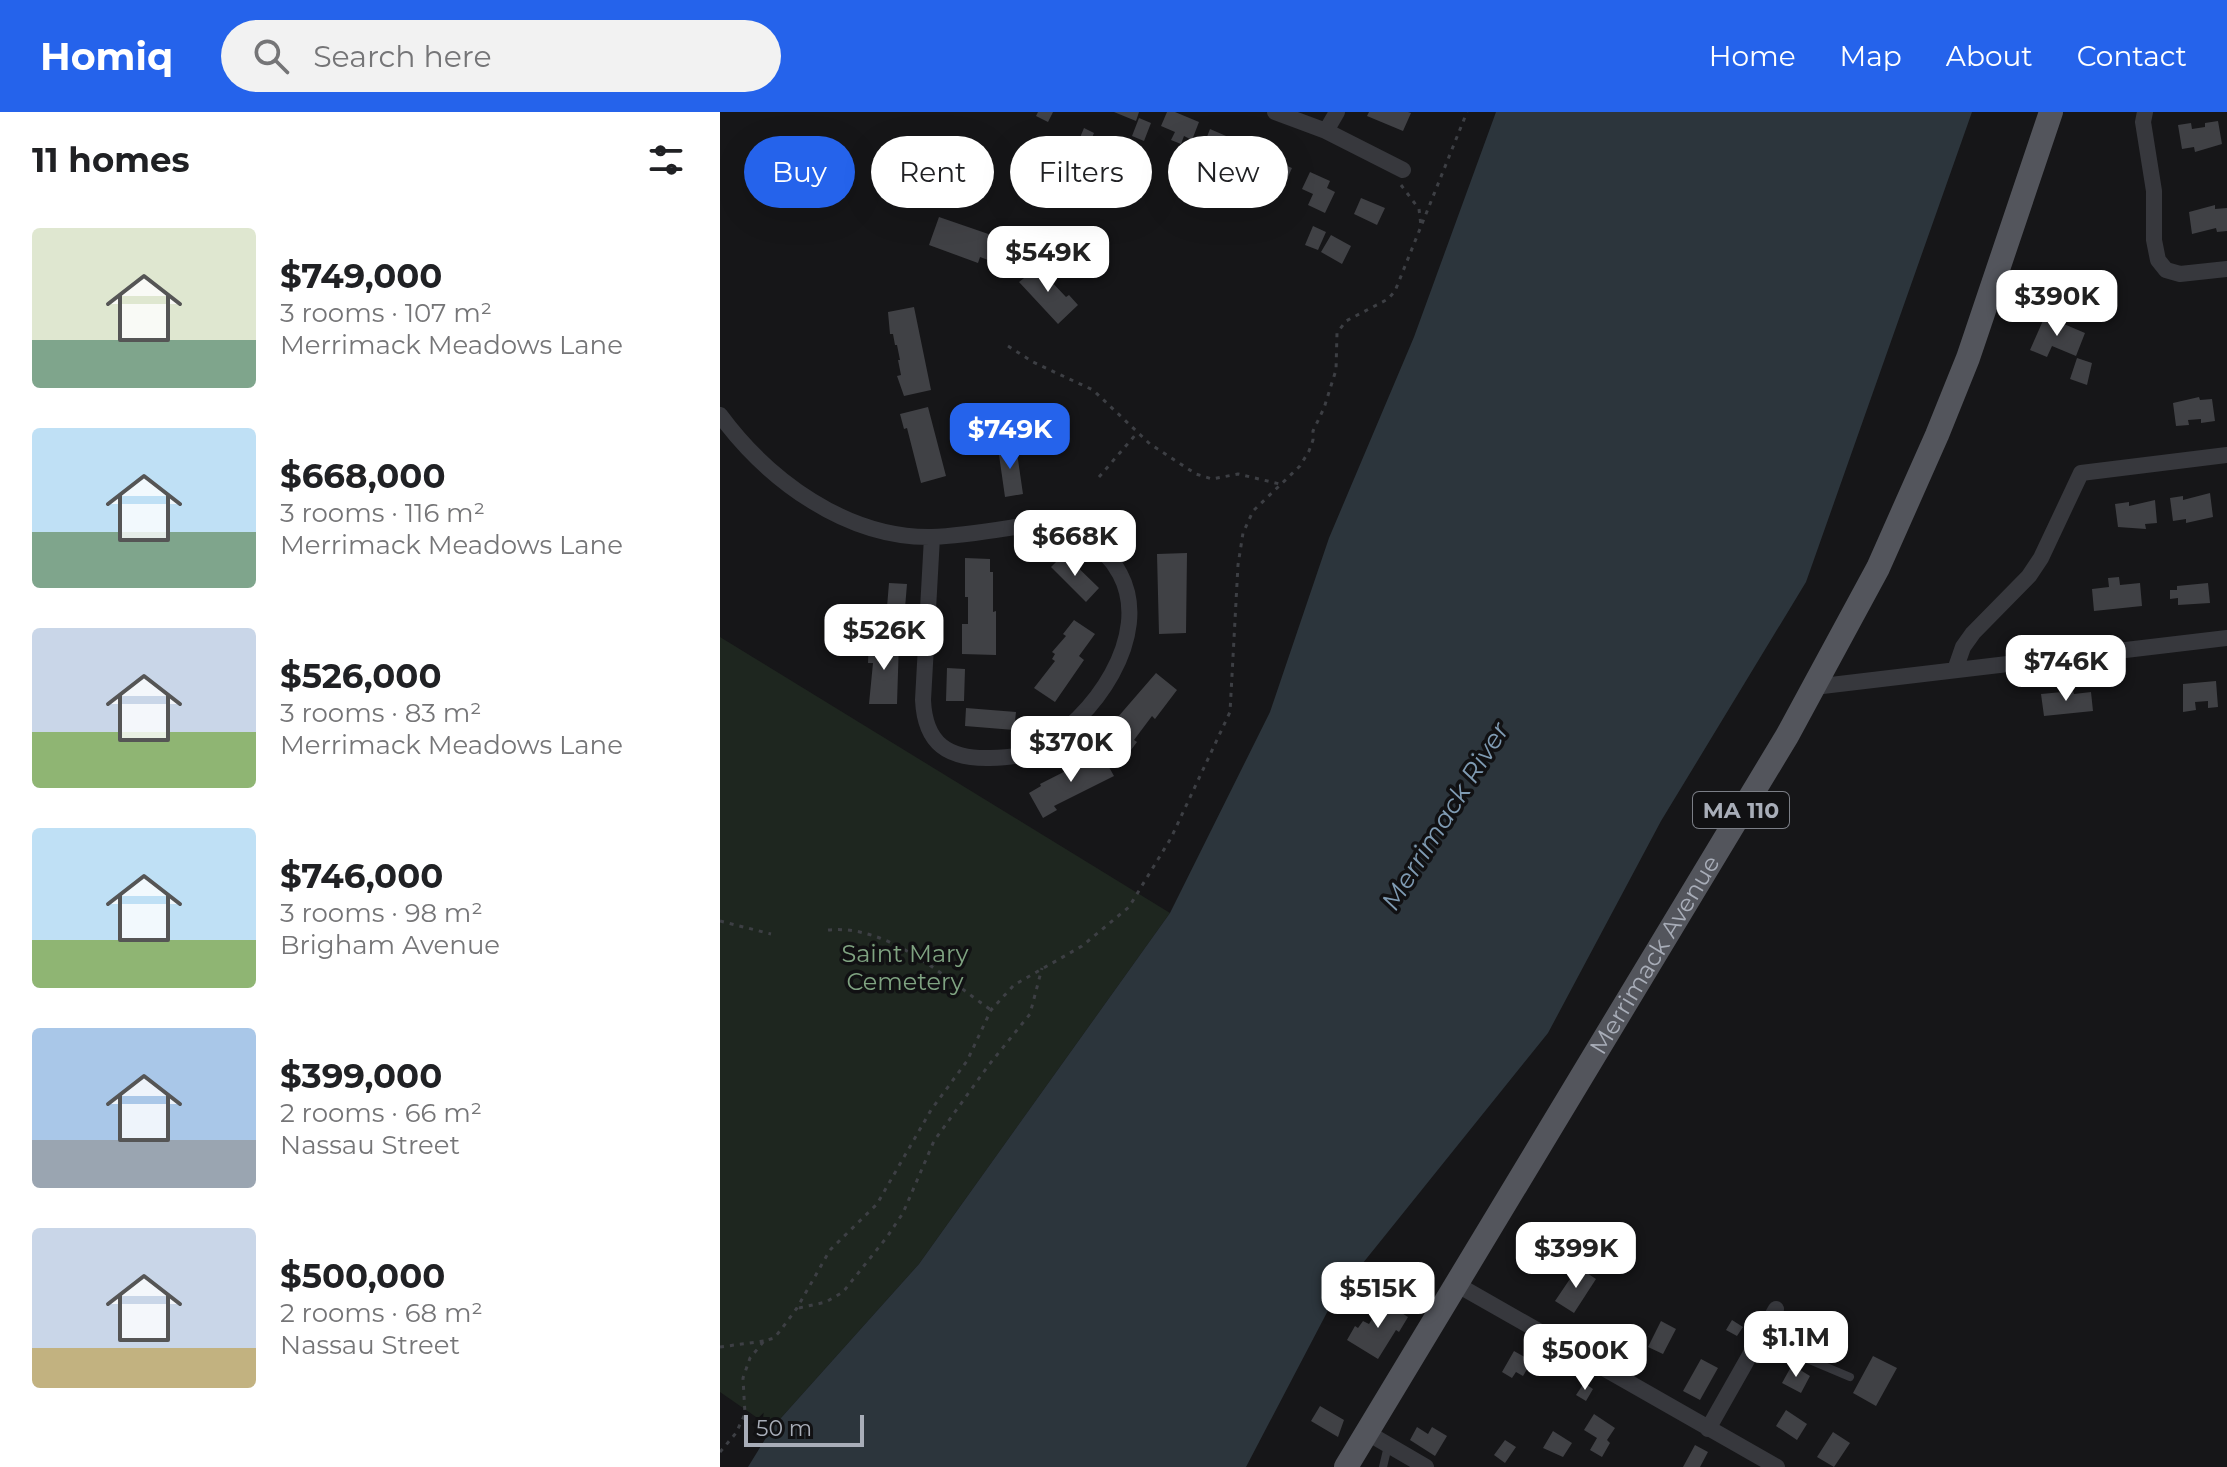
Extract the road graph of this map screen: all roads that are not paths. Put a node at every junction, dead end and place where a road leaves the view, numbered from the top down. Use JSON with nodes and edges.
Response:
{"nodes":[{"id":1,"x":1275,"y":112,"type":"edge"},
{"id":2,"x":1337,"y":112,"type":"edge"},
{"id":3,"x":2051,"y":112,"type":"edge"},
{"id":4,"x":2145,"y":112,"type":"edge"},
{"id":5,"x":1326,"y":131,"type":"junction"},
{"id":6,"x":1403,"y":170,"type":"road end"},
{"id":7,"x":2227,"y":269,"type":"edge"},
{"id":8,"x":720,"y":415,"type":"edge"},
{"id":9,"x":2227,"y":455,"type":"edge"},
{"id":10,"x":932,"y":537,"type":"junction"},
{"id":11,"x":2227,"y":638,"type":"edge"},
{"id":12,"x":1955,"y":670,"type":"junction"},
{"id":13,"x":1814,"y":687,"type":"junction"},
{"id":14,"x":1456,"y":1284,"type":"junction"},
{"id":15,"x":1776,"y":1309,"type":"dead end"},
{"id":16,"x":1759,"y":1338,"type":"junction"},
{"id":17,"x":1850,"y":1377,"type":"dead end"},
{"id":18,"x":1708,"y":1429,"type":"junction"},
{"id":19,"x":1366,"y":1432,"type":"junction"},
{"id":20,"x":1388,"y":1445,"type":"junction"},
{"id":21,"x":1346,"y":1467,"type":"edge"},
{"id":22,"x":1383,"y":1467,"type":"edge"},
{"id":23,"x":1426,"y":1467,"type":"edge"},
{"id":24,"x":1777,"y":1467,"type":"edge"}],
"edges":[{"from":1,"to":5,"type":"street"},
{"from":2,"to":5,"type":"street"},
{"from":3,"to":13,"type":"main road","name":"Merrimack Avenue","number":"MA 110"},
{"from":4,"to":7,"type":"street"},
{"from":5,"to":6,"type":"street"},
{"from":8,"to":10,"type":"street"},
{"from":9,"to":12,"type":"street"},
{"from":10,"to":10,"type":"street"},
{"from":11,"to":12,"type":"street"},
{"from":12,"to":13,"type":"street"},
{"from":13,"to":14,"type":"main road","name":"Merrimack Avenue","number":"MA 110"},
{"from":14,"to":18,"type":"street"},
{"from":14,"to":19,"type":"main road","name":"Merrimack Avenue","number":"MA 110"},
{"from":15,"to":16,"type":"street"},
{"from":16,"to":17,"type":"lane"},
{"from":16,"to":18,"type":"street"},
{"from":18,"to":24,"type":"street"},
{"from":19,"to":20,"type":"street"},
{"from":19,"to":21,"type":"main road","name":"Merrimack Avenue","number":"MA 110"},
{"from":20,"to":22,"type":"lane"},
{"from":20,"to":23,"type":"street"}]}
